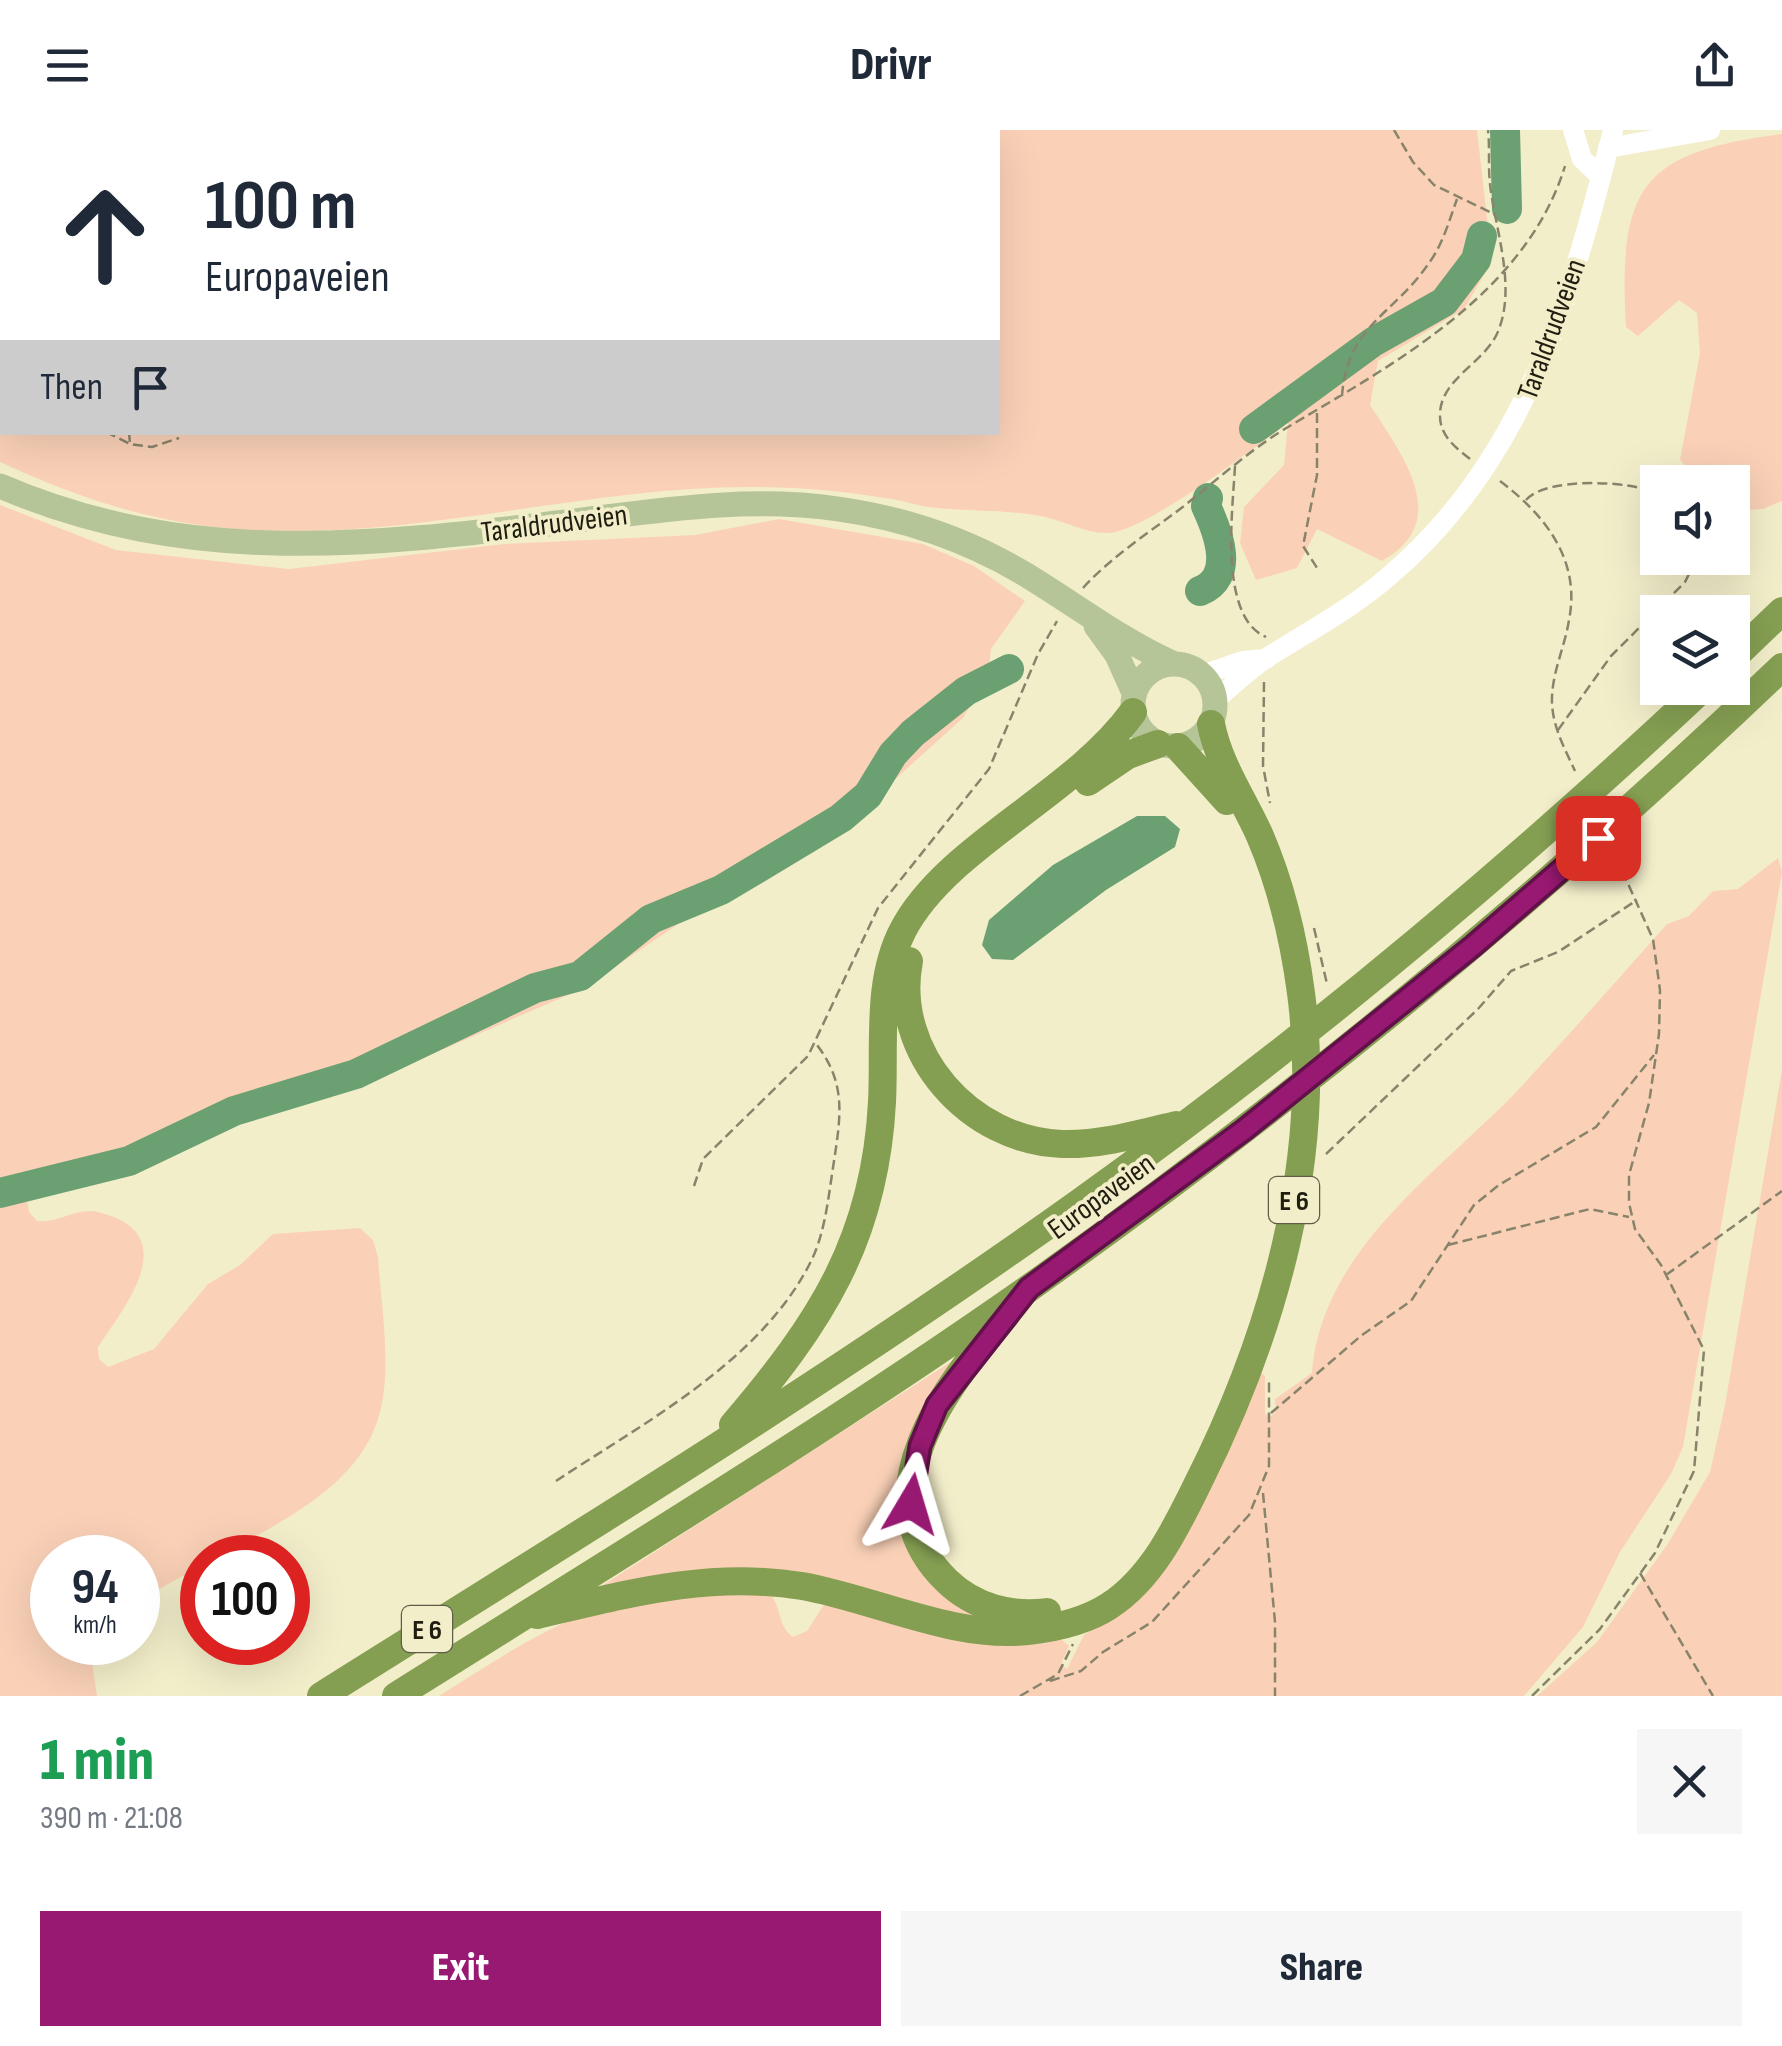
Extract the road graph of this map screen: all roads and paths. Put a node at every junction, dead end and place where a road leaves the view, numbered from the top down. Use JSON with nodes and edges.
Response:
{"nodes":[{"id":1,"x":1394,"y":130,"type":"edge"},
{"id":2,"x":1488,"y":130,"type":"edge"},
{"id":3,"x":1573,"y":130,"type":"edge"},
{"id":4,"x":1710,"y":130,"type":"edge"},
{"id":5,"x":1610,"y":139,"type":"edge"},
{"id":6,"x":1568,"y":157,"type":"dead end"},
{"id":7,"x":1601,"y":176,"type":"junction"},
{"id":8,"x":1458,"y":199,"type":"junction"},
{"id":9,"x":1498,"y":216,"type":"junction"},
{"id":10,"x":1502,"y":272,"type":"junction"},
{"id":11,"x":1342,"y":397,"type":"junction"},
{"id":12,"x":1317,"y":412,"type":"junction"},
{"id":13,"x":112,"y":435,"type":"edge"},
{"id":14,"x":128,"y":435,"type":"edge"},
{"id":15,"x":179,"y":438,"type":"dead end"},
{"id":16,"x":130,"y":444,"type":"junction"},
{"id":17,"x":1464,"y":454,"type":"dead end"},
{"id":18,"x":1235,"y":466,"type":"junction"},
{"id":19,"x":0,"y":486,"type":"edge"},
{"id":20,"x":1506,"y":486,"type":"dead end"},
{"id":21,"x":1640,"y":487,"type":"edge"},
{"id":22,"x":1526,"y":500,"type":"junction"},
{"id":23,"x":1319,"y":571,"type":"dead end"},
{"id":24,"x":1688,"y":575,"type":"edge"},
{"id":25,"x":1082,"y":589,"type":"dead end"},
{"id":26,"x":1782,"y":611,"type":"edge"},
{"id":27,"x":1090,"y":618,"type":"junction"},
{"id":28,"x":1058,"y":620,"type":"dead end"},
{"id":29,"x":1750,"y":642,"type":"edge"},
{"id":30,"x":1266,"y":658,"type":"junction"},
{"id":31,"x":1172,"y":664,"type":"junction"},
{"id":32,"x":1782,"y":667,"type":"edge"},
{"id":33,"x":1202,"y":675,"type":"junction"},
{"id":34,"x":1133,"y":703,"type":"junction"},
{"id":35,"x":1684,"y":705,"type":"edge"},
{"id":36,"x":1213,"y":712,"type":"junction"},
{"id":37,"x":1557,"y":731,"type":"junction"},
{"id":38,"x":1263,"y":739,"type":"dead end"},
{"id":39,"x":1562,"y":744,"type":"dead end"},
{"id":40,"x":1168,"y":745,"type":"junction"},
{"id":41,"x":1626,"y":879,"type":"dead end"},
{"id":42,"x":1637,"y":900,"type":"junction"},
{"id":43,"x":816,"y":1044,"type":"junction"},
{"id":44,"x":1656,"y":1054,"type":"junction"},
{"id":45,"x":1188,"y":1122,"type":"junction"},
{"id":46,"x":1321,"y":1159,"type":"dead end"},
{"id":47,"x":694,"y":1186,"type":"dead end"},
{"id":48,"x":1782,"y":1191,"type":"edge"},
{"id":49,"x":1630,"y":1217,"type":"junction"},
{"id":50,"x":1446,"y":1246,"type":"junction"},
{"id":51,"x":1666,"y":1274,"type":"junction"},
{"id":52,"x":1029,"y":1288,"type":"junction"},
{"id":53,"x":713,"y":1449,"type":"junction"},
{"id":54,"x":556,"y":1481,"type":"dead end"},
{"id":55,"x":1262,"y":1490,"type":"junction"},
{"id":56,"x":1640,"y":1573,"type":"junction"},
{"id":57,"x":516,"y":1620,"type":"junction"},
{"id":58,"x":1073,"y":1622,"type":"junction"},
{"id":59,"x":1050,"y":1681,"type":"junction"},
{"id":60,"x":321,"y":1696,"type":"edge"},
{"id":61,"x":396,"y":1696,"type":"edge"},
{"id":62,"x":1020,"y":1696,"type":"edge"},
{"id":63,"x":1275,"y":1696,"type":"edge"},
{"id":64,"x":1532,"y":1696,"type":"edge"},
{"id":65,"x":1713,"y":1696,"type":"edge"}],
"edges":[{"from":1,"to":8,"type":"path"},
{"from":2,"to":9,"type":"path"},
{"from":3,"to":7,"type":"street"},
{"from":4,"to":5,"type":"street"},
{"from":5,"to":7,"type":"street","name":"Taraldrudveien"},
{"from":6,"to":10,"type":"path"},
{"from":7,"to":30,"type":"street","name":"Taraldrudveien"},
{"from":8,"to":9,"type":"path"},
{"from":8,"to":11,"type":"path"},
{"from":9,"to":10,"type":"path"},
{"from":10,"to":11,"type":"path"},
{"from":10,"to":17,"type":"path"},
{"from":11,"to":12,"type":"path"},
{"from":12,"to":18,"type":"path"},
{"from":12,"to":23,"type":"path"},
{"from":13,"to":16,"type":"path"},
{"from":14,"to":16,"type":"path"},
{"from":15,"to":16,"type":"path"},
{"from":18,"to":25,"type":"path"},
{"from":18,"to":30,"type":"path"},
{"from":19,"to":27,"type":"main road","name":"Taraldrudveien"},
{"from":20,"to":22,"type":"path"},
{"from":21,"to":22,"type":"path"},
{"from":22,"to":37,"type":"path"},
{"from":24,"to":37,"type":"path"},
{"from":26,"to":29,"type":"highway"},
{"from":27,"to":31,"type":"main road","name":"Taraldrudveien"},
{"from":27,"to":34,"type":"main road","name":"Taraldrudveien"},
{"from":28,"to":43,"type":"path"},
{"from":30,"to":33,"type":"street","name":"Taraldrudveien"},
{"from":30,"to":36,"type":"street","name":"Taraldrudveien"},
{"from":30,"to":38,"type":"path"},
{"from":31,"to":33,"type":"main road"},
{"from":31,"to":34,"type":"main road"},
{"from":32,"to":52,"type":"highway","name":"Europaveien","number":"E 6"},
{"from":33,"to":36,"type":"main road"},
{"from":34,"to":40,"type":"main road"},
{"from":34,"to":53,"type":"highway","number":"E 6"},
{"from":35,"to":45,"type":"highway","name":"Europaveien","number":"E 6"},
{"from":36,"to":40,"type":"main road"},
{"from":36,"to":58,"type":"highway","number":"E 6"},
{"from":37,"to":39,"type":"path"},
{"from":40,"to":45,"type":"highway","number":"E 6"},
{"from":40,"to":52,"type":"highway","number":"E 6"},
{"from":41,"to":42,"type":"path"},
{"from":42,"to":44,"type":"path"},
{"from":42,"to":46,"type":"path"},
{"from":43,"to":47,"type":"path"},
{"from":43,"to":54,"type":"path"},
{"from":44,"to":49,"type":"path"},
{"from":44,"to":50,"type":"path"},
{"from":45,"to":53,"type":"highway","name":"Europaveien","number":"E 6"},
{"from":48,"to":51,"type":"path"},
{"from":49,"to":50,"type":"path"},
{"from":49,"to":51,"type":"path"},
{"from":50,"to":55,"type":"path"},
{"from":51,"to":56,"type":"path"},
{"from":52,"to":57,"type":"highway","name":"Europaveien","number":"E 6"},
{"from":53,"to":60,"type":"highway","name":"Europaveien","number":"E 6"},
{"from":55,"to":59,"type":"path"},
{"from":55,"to":63,"type":"path"},
{"from":56,"to":64,"type":"path"},
{"from":56,"to":65,"type":"path"},
{"from":57,"to":58,"type":"highway","number":"E 6"},
{"from":57,"to":61,"type":"highway","name":"Europaveien","number":"E 6"},
{"from":58,"to":59,"type":"path"},
{"from":59,"to":62,"type":"path"}]}
